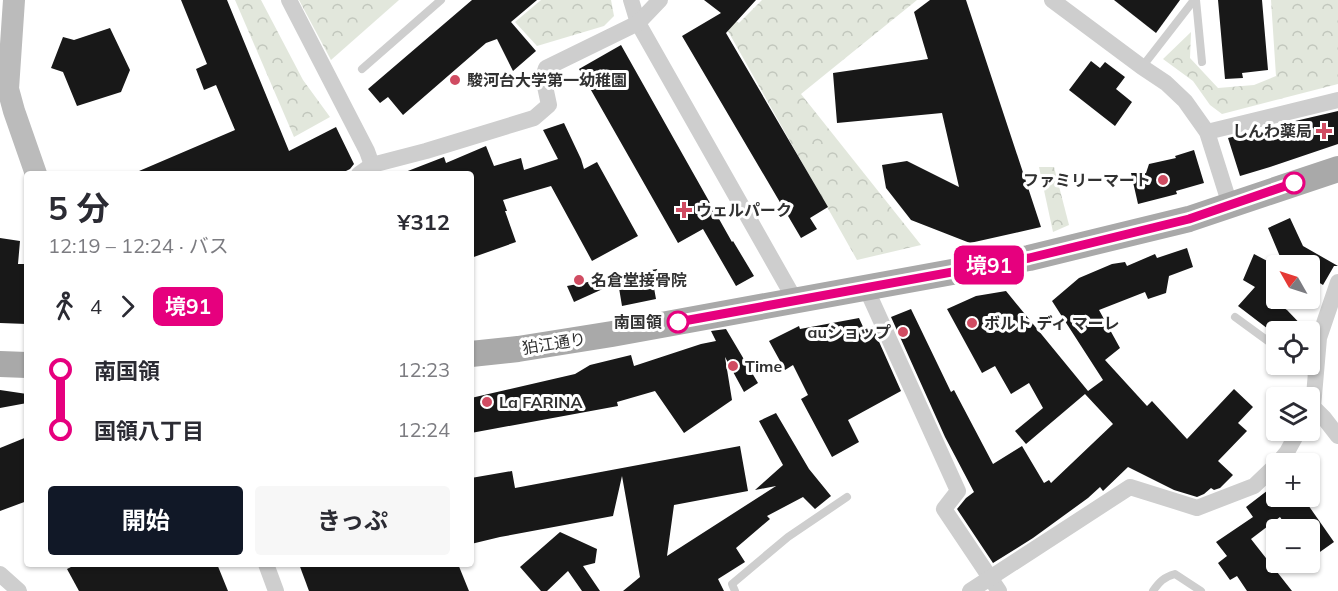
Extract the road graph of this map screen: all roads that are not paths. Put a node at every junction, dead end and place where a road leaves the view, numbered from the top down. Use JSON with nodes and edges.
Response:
{"nodes":[{"id":1,"x":14,"y":0,"type":"edge"},
{"id":2,"x":289,"y":0,"type":"edge"},
{"id":3,"x":441,"y":0,"type":"edge"},
{"id":4,"x":631,"y":0,"type":"edge"},
{"id":5,"x":660,"y":0,"type":"edge"},
{"id":6,"x":1052,"y":0,"type":"edge"},
{"id":7,"x":1195,"y":0,"type":"edge"},
{"id":8,"x":638,"y":23,"type":"junction"},
{"id":9,"x":1202,"y":62,"type":"dead end"},
{"id":10,"x":1142,"y":67,"type":"junction"},
{"id":11,"x":362,"y":69,"type":"dead end"},
{"id":12,"x":1338,"y":100,"type":"edge"},
{"id":13,"x":1207,"y":132,"type":"junction"},
{"id":14,"x":365,"y":169,"type":"edge"},
{"id":15,"x":35,"y":171,"type":"edge"},
{"id":16,"x":1338,"y":171,"type":"edge"},
{"id":17,"x":1230,"y":205,"type":"junction"},
{"id":18,"x":1338,"y":282,"type":"edge"},
{"id":19,"x":866,"y":288,"type":"junction"},
{"id":20,"x":795,"y":300,"type":"junction"},
{"id":21,"x":1235,"y":317,"type":"dead end"},
{"id":22,"x":1266,"y":340,"type":"edge"},
{"id":23,"x":474,"y":354,"type":"edge"},
{"id":24,"x":0,"y":364,"type":"edge"},
{"id":25,"x":24,"y":365,"type":"edge"},
{"id":26,"x":1315,"y":376,"type":"joint"},
{"id":27,"x":1314,"y":387,"type":"edge"},
{"id":28,"x":1320,"y":416,"type":"edge"},
{"id":29,"x":1338,"y":436,"type":"edge"},
{"id":30,"x":1266,"y":475,"type":"edge"},
{"id":31,"x":847,"y":497,"type":"dead end"},
{"id":32,"x":267,"y":567,"type":"edge"},
{"id":33,"x":0,"y":574,"type":"edge"},
{"id":34,"x":994,"y":585,"type":"edge"},
{"id":35,"x":19,"y":591,"type":"edge"},
{"id":36,"x":276,"y":591,"type":"edge"},
{"id":37,"x":735,"y":591,"type":"edge"},
{"id":38,"x":970,"y":591,"type":"edge"},
{"id":39,"x":1153,"y":591,"type":"edge"},
{"id":40,"x":1201,"y":591,"type":"edge"}],
"edges":[{"from":1,"to":15,"type":"street"},
{"from":2,"to":14,"type":"street"},
{"from":3,"to":11,"type":"lane"},
{"from":4,"to":8,"type":"street"},
{"from":5,"to":8,"type":"street"},
{"from":6,"to":10,"type":"street"},
{"from":7,"to":9,"type":"lane"},
{"from":7,"to":10,"type":"lane"},
{"from":8,"to":14,"type":"street"},
{"from":8,"to":20,"type":"street"},
{"from":10,"to":13,"type":"street"},
{"from":12,"to":13,"type":"street"},
{"from":13,"to":17,"type":"street"},
{"from":16,"to":17,"type":"main road","name":"狛江通り"},
{"from":17,"to":19,"type":"main road","name":"狛江通り"},
{"from":18,"to":26,"type":"street"},
{"from":19,"to":20,"type":"main road","name":"狛江通り"},
{"from":19,"to":34,"type":"street"},
{"from":20,"to":23,"type":"main road","name":"狛江通り"},
{"from":21,"to":22,"type":"lane"},
{"from":24,"to":25,"type":"main road"},
{"from":26,"to":27,"type":"street"},
{"from":28,"to":29,"type":"street"},
{"from":30,"to":34,"type":"street"},
{"from":31,"to":37,"type":"lane"},
{"from":32,"to":36,"type":"street"},
{"from":33,"to":35,"type":"street"},
{"from":34,"to":38,"type":"street"},
{"from":39,"to":40,"type":"lane"}]}
